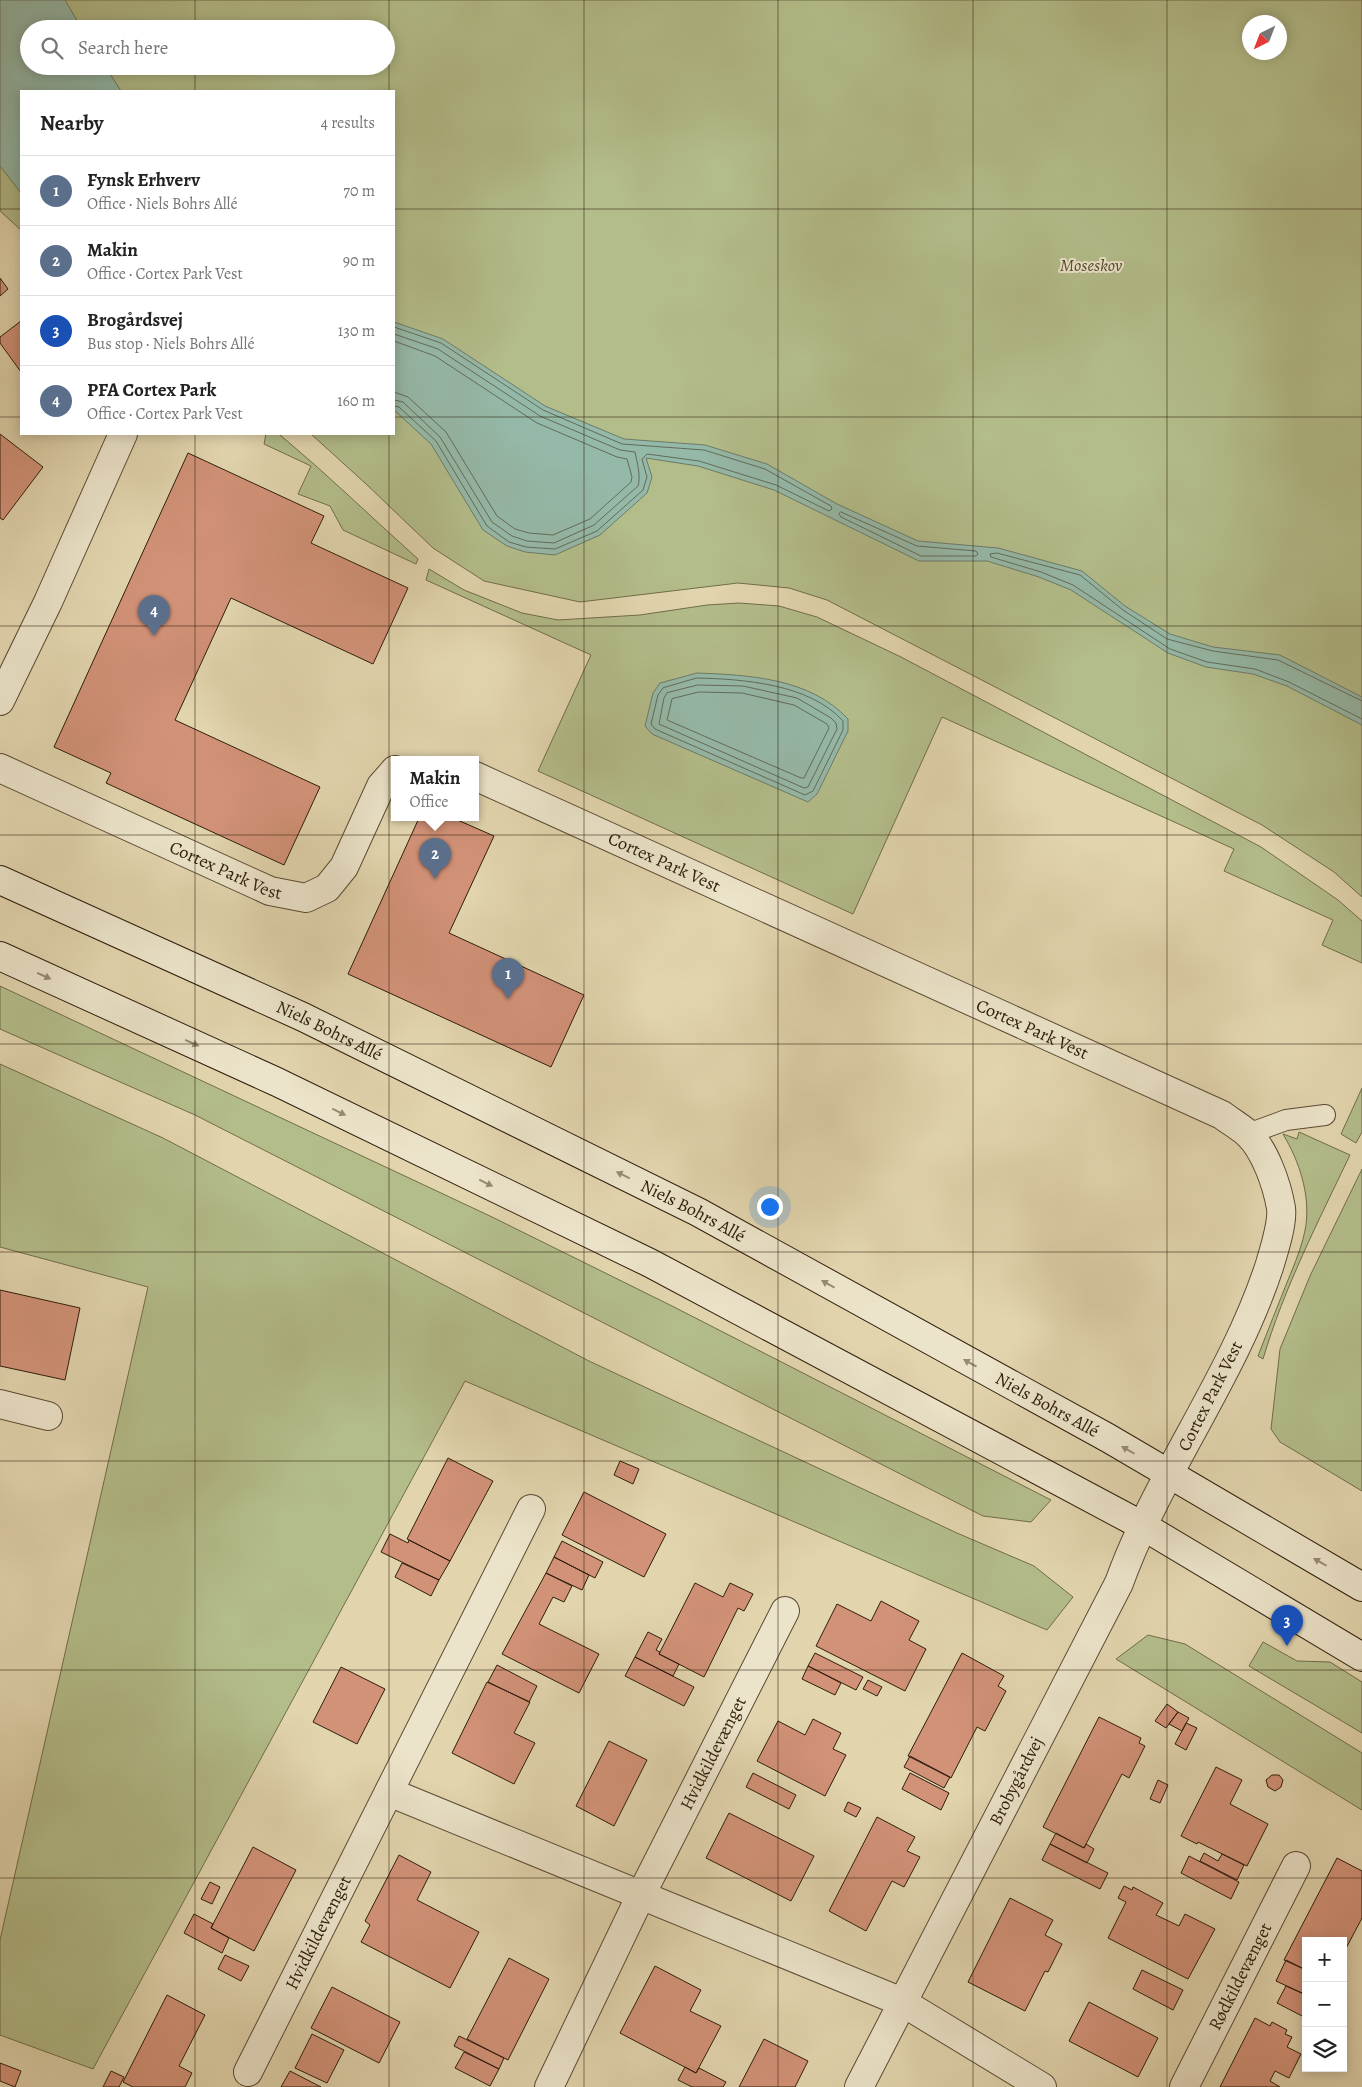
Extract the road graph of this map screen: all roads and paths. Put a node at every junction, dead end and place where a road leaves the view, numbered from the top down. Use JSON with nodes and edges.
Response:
{"nodes":[{"id":1,"x":123,"y":435,"type":"edge"},
{"id":2,"x":0,"y":701,"type":"edge"},
{"id":3,"x":0,"y":768,"type":"edge"},
{"id":4,"x":391,"y":775,"type":"edge"},
{"id":5,"x":479,"y":778,"type":"edge"},
{"id":6,"x":0,"y":880,"type":"edge"},
{"id":7,"x":0,"y":956,"type":"edge"},
{"id":8,"x":1325,"y":1115,"type":"dead end"},
{"id":9,"x":1248,"y":1134,"type":"junction"},
{"id":10,"x":0,"y":1404,"type":"edge"},
{"id":11,"x":48,"y":1416,"type":"dead end"},
{"id":12,"x":1170,"y":1474,"type":"junction"},
{"id":13,"x":530,"y":1508,"type":"dead end"},
{"id":14,"x":1143,"y":1526,"type":"junction"},
{"id":15,"x":1362,"y":1587,"type":"edge"},
{"id":16,"x":785,"y":1611,"type":"dead end"},
{"id":17,"x":1362,"y":1657,"type":"edge"},
{"id":18,"x":389,"y":1792,"type":"junction"},
{"id":19,"x":1296,"y":1866,"type":"dead end"},
{"id":20,"x":641,"y":1895,"type":"junction"},
{"id":21,"x":902,"y":2002,"type":"junction"},
{"id":22,"x":248,"y":2072,"type":"dead end"},
{"id":23,"x":549,"y":2087,"type":"edge"},
{"id":24,"x":860,"y":2087,"type":"edge"},
{"id":25,"x":1042,"y":2087,"type":"edge"},
{"id":26,"x":1184,"y":2087,"type":"edge"}],
"edges":[{"from":1,"to":2,"type":"street"},
{"from":3,"to":4,"type":"street","name":"Cortex Park Vest"},
{"from":5,"to":9,"type":"street","name":"Cortex Park Vest"},
{"from":12,"to":6,"type":"street","name":"Niels Bohrs Allé","one_way":true},
{"from":7,"to":14,"type":"street","one_way":true},
{"from":8,"to":9,"type":"lane"},
{"from":9,"to":12,"type":"street","name":"Cortex Park Vest"},
{"from":10,"to":11,"type":"street"},
{"from":12,"to":14,"type":"street","name":"Brobygårdvej"},
{"from":15,"to":12,"type":"street","name":"Niels Bohrs Allé","one_way":true},
{"from":13,"to":18,"type":"street","name":"Hvidkildevænget"},
{"from":14,"to":17,"type":"street"},
{"from":14,"to":21,"type":"street","name":"Brobygårdvej"},
{"from":16,"to":20,"type":"street","name":"Hvidkildevænget"},
{"from":18,"to":20,"type":"street"},
{"from":18,"to":22,"type":"street","name":"Hvidkildevænget"},
{"from":19,"to":26,"type":"street","name":"Rødkildevænget"},
{"from":20,"to":21,"type":"street"},
{"from":20,"to":23,"type":"street","name":"Hvidkildevænget"},
{"from":21,"to":24,"type":"street","name":"Brobygårdvej"},
{"from":21,"to":25,"type":"street"}]}
